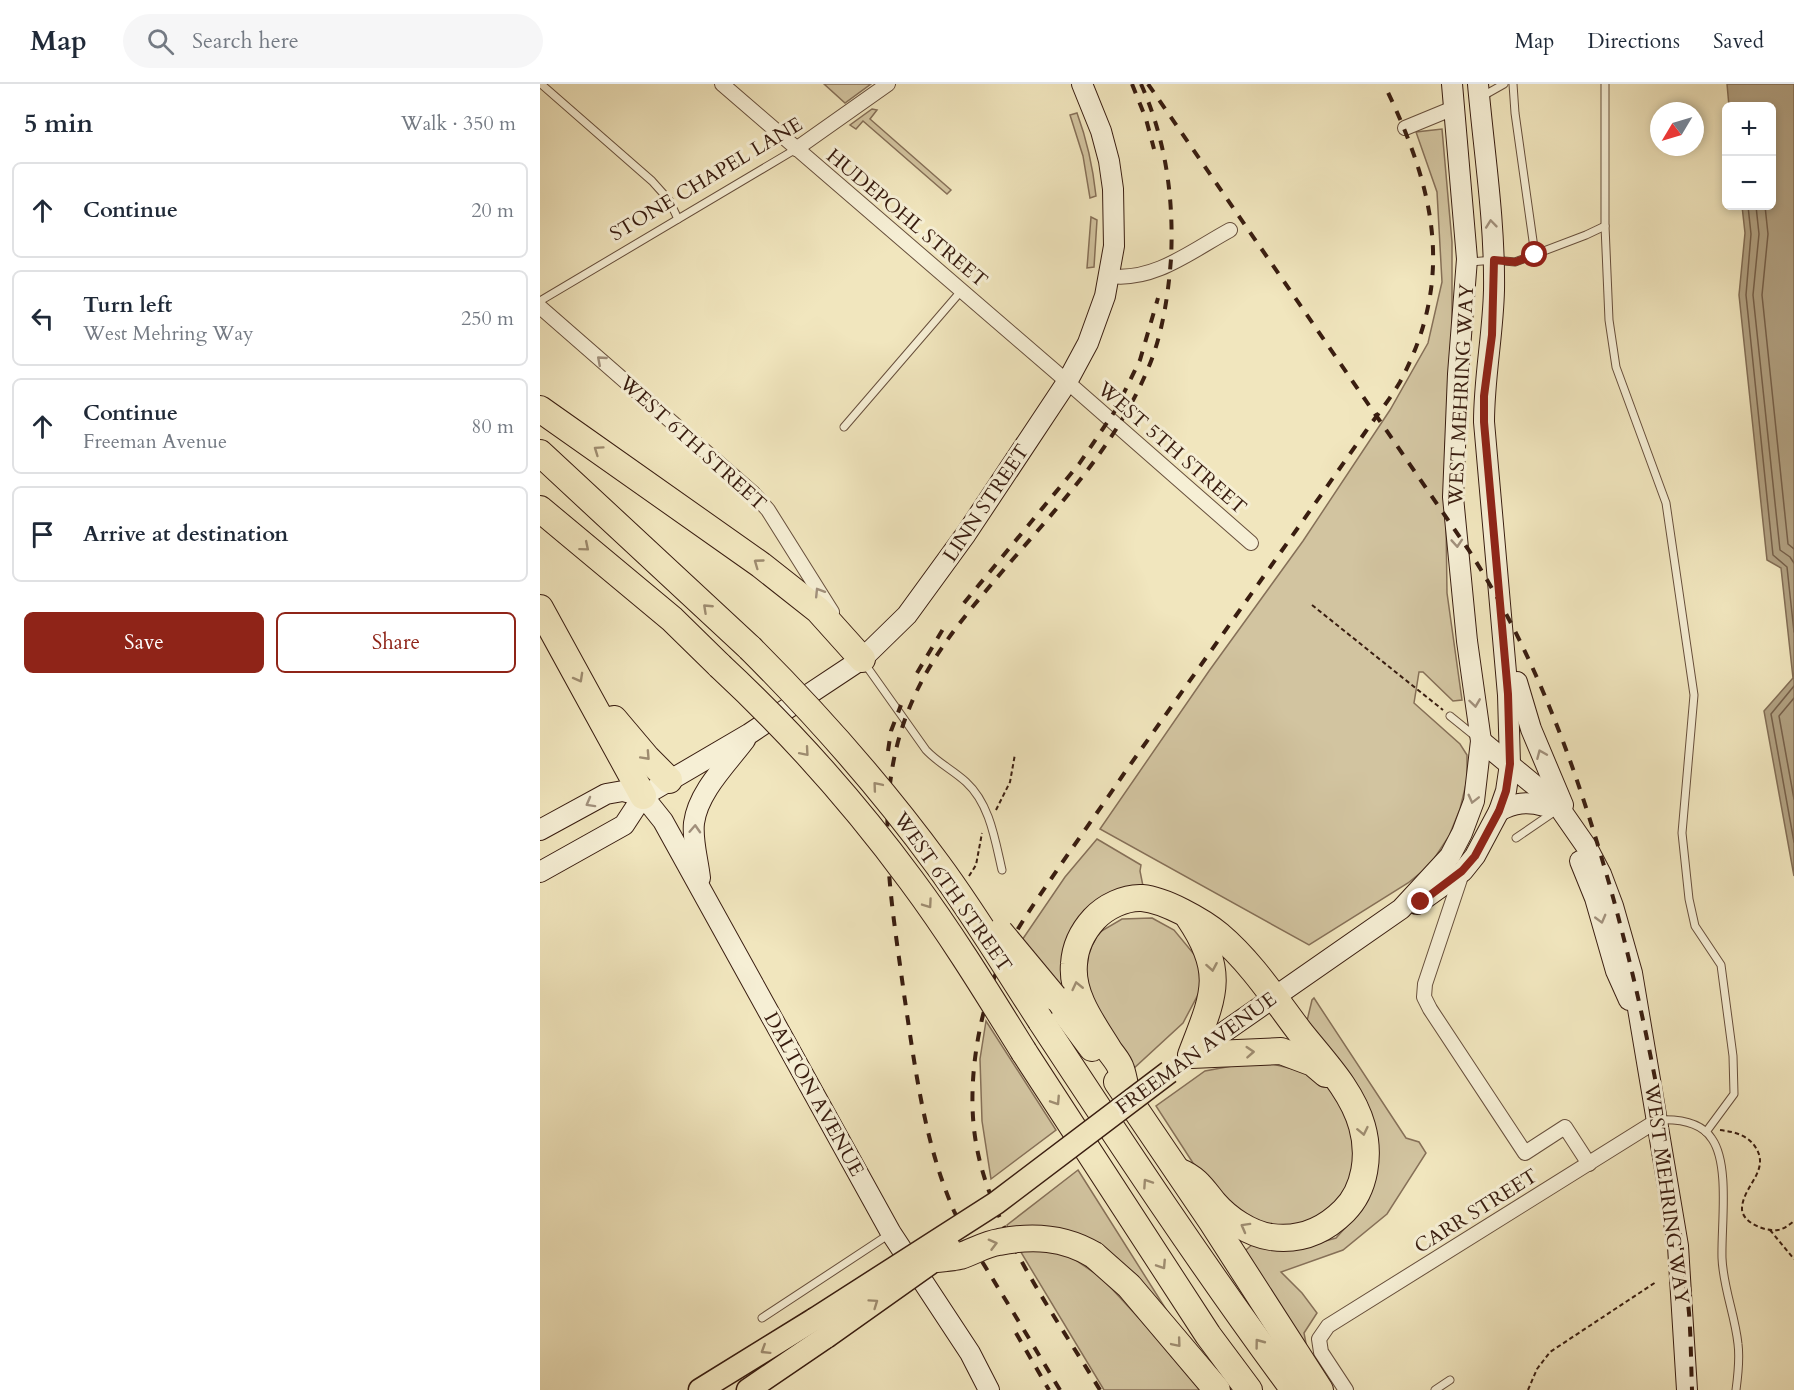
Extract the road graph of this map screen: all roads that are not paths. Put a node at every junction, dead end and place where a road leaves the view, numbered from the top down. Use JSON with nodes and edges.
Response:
{"nodes":[{"id":1,"x":541,"y":84,"type":"edge"},
{"id":2,"x":722,"y":84,"type":"edge"},
{"id":3,"x":888,"y":84,"type":"edge"},
{"id":4,"x":1082,"y":84,"type":"edge"},
{"id":5,"x":1452,"y":84,"type":"edge"},
{"id":6,"x":1504,"y":84,"type":"edge"},
{"id":7,"x":1513,"y":84,"type":"edge"},
{"id":8,"x":1605,"y":84,"type":"edge"},
{"id":9,"x":1478,"y":91,"type":"edge"},
{"id":10,"x":1456,"y":107,"type":"junction"},
{"id":11,"x":1405,"y":128,"type":"dead end"},
{"id":12,"x":796,"y":149,"type":"junction"},
{"id":13,"x":678,"y":219,"type":"junction"},
{"id":14,"x":1605,"y":226,"type":"junction"},
{"id":15,"x":1230,"y":230,"type":"dead end"},
{"id":16,"x":1535,"y":255,"type":"junction"},
{"id":17,"x":1494,"y":260,"type":"junction"},
{"id":18,"x":1467,"y":262,"type":"junction"},
{"id":19,"x":1110,"y":276,"type":"junction"},
{"id":20,"x":962,"y":290,"type":"junction"},
{"id":21,"x":540,"y":301,"type":"edge"},
{"id":22,"x":540,"y":307,"type":"edge"},
{"id":23,"x":1067,"y":382,"type":"junction"},
{"id":24,"x":540,"y":409,"type":"edge"},
{"id":25,"x":844,"y":427,"type":"dead end"},
{"id":26,"x":540,"y":453,"type":"edge"},
{"id":27,"x":540,"y":509,"type":"edge"},
{"id":28,"x":1251,"y":543,"type":"dead end"},
{"id":29,"x":540,"y":608,"type":"edge"},
{"id":30,"x":1502,"y":624,"type":"junction"},
{"id":31,"x":862,"y":659,"type":"junction"},
{"id":32,"x":593,"y":703,"type":"junction"},
{"id":33,"x":1450,"y":716,"type":"road end"},
{"id":34,"x":749,"y":734,"type":"junction"},
{"id":35,"x":1481,"y":741,"type":"junction"},
{"id":36,"x":1517,"y":770,"type":"junction"},
{"id":37,"x":669,"y":780,"type":"junction"},
{"id":38,"x":643,"y":796,"type":"junction"},
{"id":39,"x":1548,"y":810,"type":"junction"},
{"id":40,"x":1499,"y":811,"type":"junction"},
{"id":41,"x":1572,"y":827,"type":"junction"},
{"id":42,"x":540,"y":830,"type":"edge"},
{"id":43,"x":1516,"y":838,"type":"dead end"},
{"id":44,"x":939,"y":866,"type":"junction"},
{"id":45,"x":1002,"y":870,"type":"dead end"},
{"id":46,"x":1462,"y":871,"type":"junction"},
{"id":47,"x":540,"y":872,"type":"edge"},
{"id":48,"x":701,"y":887,"type":"junction"},
{"id":49,"x":1401,"y":909,"type":"junction"},
{"id":50,"x":1187,"y":915,"type":"junction"},
{"id":51,"x":1273,"y":997,"type":"junction"},
{"id":52,"x":1641,"y":1034,"type":"junction"},
{"id":53,"x":1191,"y":1055,"type":"junction"},
{"id":54,"x":1346,"y":1091,"type":"junction"},
{"id":55,"x":1127,"y":1096,"type":"junction"},
{"id":56,"x":1658,"y":1120,"type":"junction"},
{"id":57,"x":1706,"y":1132,"type":"junction"},
{"id":58,"x":1589,"y":1164,"type":"junction"},
{"id":59,"x":1178,"y":1171,"type":"junction"},
{"id":60,"x":996,"y":1203,"type":"junction"},
{"id":61,"x":891,"y":1233,"type":"junction"},
{"id":62,"x":936,"y":1259,"type":"junction"},
{"id":63,"x":762,"y":1318,"type":"dead end"},
{"id":64,"x":820,"y":1328,"type":"junction"},
{"id":65,"x":1450,"y":1380,"type":"dead end"},
{"id":66,"x":700,"y":1390,"type":"edge"},
{"id":67,"x":748,"y":1390,"type":"edge"},
{"id":68,"x":989,"y":1390,"type":"edge"},
{"id":69,"x":1217,"y":1390,"type":"edge"},
{"id":70,"x":1249,"y":1390,"type":"edge"},
{"id":71,"x":1294,"y":1390,"type":"edge"},
{"id":72,"x":1320,"y":1390,"type":"edge"},
{"id":73,"x":1346,"y":1390,"type":"edge"},
{"id":74,"x":1435,"y":1390,"type":"edge"},
{"id":75,"x":1687,"y":1390,"type":"edge"},
{"id":76,"x":1736,"y":1390,"type":"edge"}],
"edges":[{"from":1,"to":13,"type":"lane"},
{"from":2,"to":12,"type":"street","name":"HUDEPOHL STREET"},
{"from":3,"to":12,"type":"street","name":"STONE CHAPEL LANE"},
{"from":4,"to":19,"type":"main road","name":"LINN STREET"},
{"from":5,"to":10,"type":"main road","name":"WEST MEHRING WAY"},
{"from":6,"to":9,"type":"lane"},
{"from":7,"to":16,"type":"lane"},
{"from":8,"to":14,"type":"lane"},
{"from":17,"to":9,"type":"main road","name":"WEST MEHRING WAY","one_way":true},
{"from":10,"to":11,"type":"street"},
{"from":10,"to":18,"type":"main road","name":"WEST MEHRING WAY"},
{"from":12,"to":13,"type":"lane","name":"STONE CHAPEL LANE"},
{"from":12,"to":20,"type":"street","name":"HUDEPOHL STREET"},
{"from":13,"to":21,"type":"lane","name":"STONE CHAPEL LANE"},
{"from":14,"to":16,"type":"lane"},
{"from":14,"to":57,"type":"lane"},
{"from":15,"to":19,"type":"street"},
{"from":16,"to":17,"type":"lane"},
{"from":17,"to":18,"type":"lane"},
{"from":17,"to":30,"type":"main road","name":"WEST MEHRING WAY"},
{"from":18,"to":35,"type":"main road","name":"WEST MEHRING WAY","one_way":true},
{"from":19,"to":23,"type":"main road","name":"LINN STREET"},
{"from":20,"to":23,"type":"street","name":"HUDEPOHL STREET"},
{"from":20,"to":25,"type":"lane"},
{"from":31,"to":22,"type":"street","name":"WEST 6TH STREET","one_way":true},
{"from":23,"to":28,"type":"street","name":"WEST 5TH STREET"},
{"from":23,"to":31,"type":"main road","name":"LINN STREET"},
{"from":31,"to":24,"type":"highway","one_way":true},
{"from":44,"to":26,"type":"highway","name":"WEST 6TH STREET","one_way":true,"bridge":true},
{"from":27,"to":70,"type":"highway","name":"WEST 6TH STREET","one_way":true,"bridge":true},
{"from":29,"to":32,"type":"highway","one_way":true},
{"from":30,"to":36,"type":"main road","name":"WEST MEHRING WAY"},
{"from":41,"to":30,"type":"main road","one_way":true},
{"from":31,"to":34,"type":"main road","name":"LINN STREET"},
{"from":31,"to":45,"type":"lane"},
{"from":32,"to":37,"type":"highway","one_way":true},
{"from":32,"to":38,"type":"highway"},
{"from":33,"to":35,"type":"lane"},
{"from":34,"to":37,"type":"main road","name":"LINN STREET"},
{"from":48,"to":34,"type":"main road","one_way":true},
{"from":35,"to":36,"type":"main road","name":"WEST MEHRING WAY"},
{"from":35,"to":49,"type":"main road","name":"FREEMAN AVENUE","one_way":true},
{"from":36,"to":39,"type":"main road","name":"WEST MEHRING WAY"},
{"from":36,"to":40,"type":"main road","name":"FREEMAN AVENUE"},
{"from":36,"to":41,"type":"main road","name":"WEST MEHRING WAY"},
{"from":37,"to":38,"type":"main road","name":"LINN STREET"},
{"from":38,"to":42,"type":"main road","one_way":true},
{"from":38,"to":47,"type":"main road","name":"LINN STREET"},
{"from":38,"to":48,"type":"main road","name":"DALTON AVENUE"},
{"from":39,"to":40,"type":"main road"},
{"from":39,"to":43,"type":"lane"},
{"from":39,"to":52,"type":"main road","name":"WEST MEHRING WAY","one_way":true},
{"from":40,"to":46,"type":"main road","name":"FREEMAN AVENUE"},
{"from":41,"to":52,"type":"main road","name":"WEST MEHRING WAY"},
{"from":44,"to":55,"type":"highway","bridge":true},
{"from":71,"to":44,"type":"highway","name":"WEST 6TH STREET","one_way":true,"bridge":true},
{"from":46,"to":49,"type":"main road","name":"FREEMAN AVENUE"},
{"from":46,"to":58,"type":"street"},
{"from":48,"to":61,"type":"main road","name":"DALTON AVENUE"},
{"from":49,"to":51,"type":"main road","name":"FREEMAN AVENUE"},
{"from":50,"to":51,"type":"highway"},
{"from":50,"to":53,"type":"highway","one_way":true},
{"from":55,"to":50,"type":"highway","one_way":true},
{"from":51,"to":53,"type":"main road","name":"FREEMAN AVENUE"},
{"from":51,"to":54,"type":"highway"},
{"from":52,"to":56,"type":"main road","name":"WEST MEHRING WAY"},
{"from":53,"to":54,"type":"highway","one_way":true},
{"from":53,"to":60,"type":"main road","name":"FREEMAN AVENUE","bridge":true},
{"from":54,"to":59,"type":"highway","one_way":true},
{"from":55,"to":59,"type":"highway"},
{"from":56,"to":57,"type":"lane"},
{"from":56,"to":58,"type":"street","name":"CARR STREET"},
{"from":56,"to":75,"type":"main road","name":"WEST MEHRING WAY"},
{"from":57,"to":76,"type":"lane"},
{"from":58,"to":73,"type":"street","name":"CARR STREET"},
{"from":59,"to":72,"type":"highway"},
{"from":60,"to":62,"type":"main road","name":"FREEMAN AVENUE","bridge":true},
{"from":60,"to":64,"type":"main road","name":"FREEMAN AVENUE","bridge":true},
{"from":61,"to":63,"type":"lane"},
{"from":61,"to":68,"type":"main road","name":"DALTON AVENUE"},
{"from":64,"to":62,"type":"main road","name":"FREEMAN AVENUE","one_way":true,"bridge":true},
{"from":62,"to":69,"type":"highway","one_way":true,"bridge":true},
{"from":64,"to":66,"type":"main road","name":"FREEMAN AVENUE","one_way":true},
{"from":64,"to":67,"type":"main road","name":"FREEMAN AVENUE"},
{"from":65,"to":74,"type":"lane"}]}
